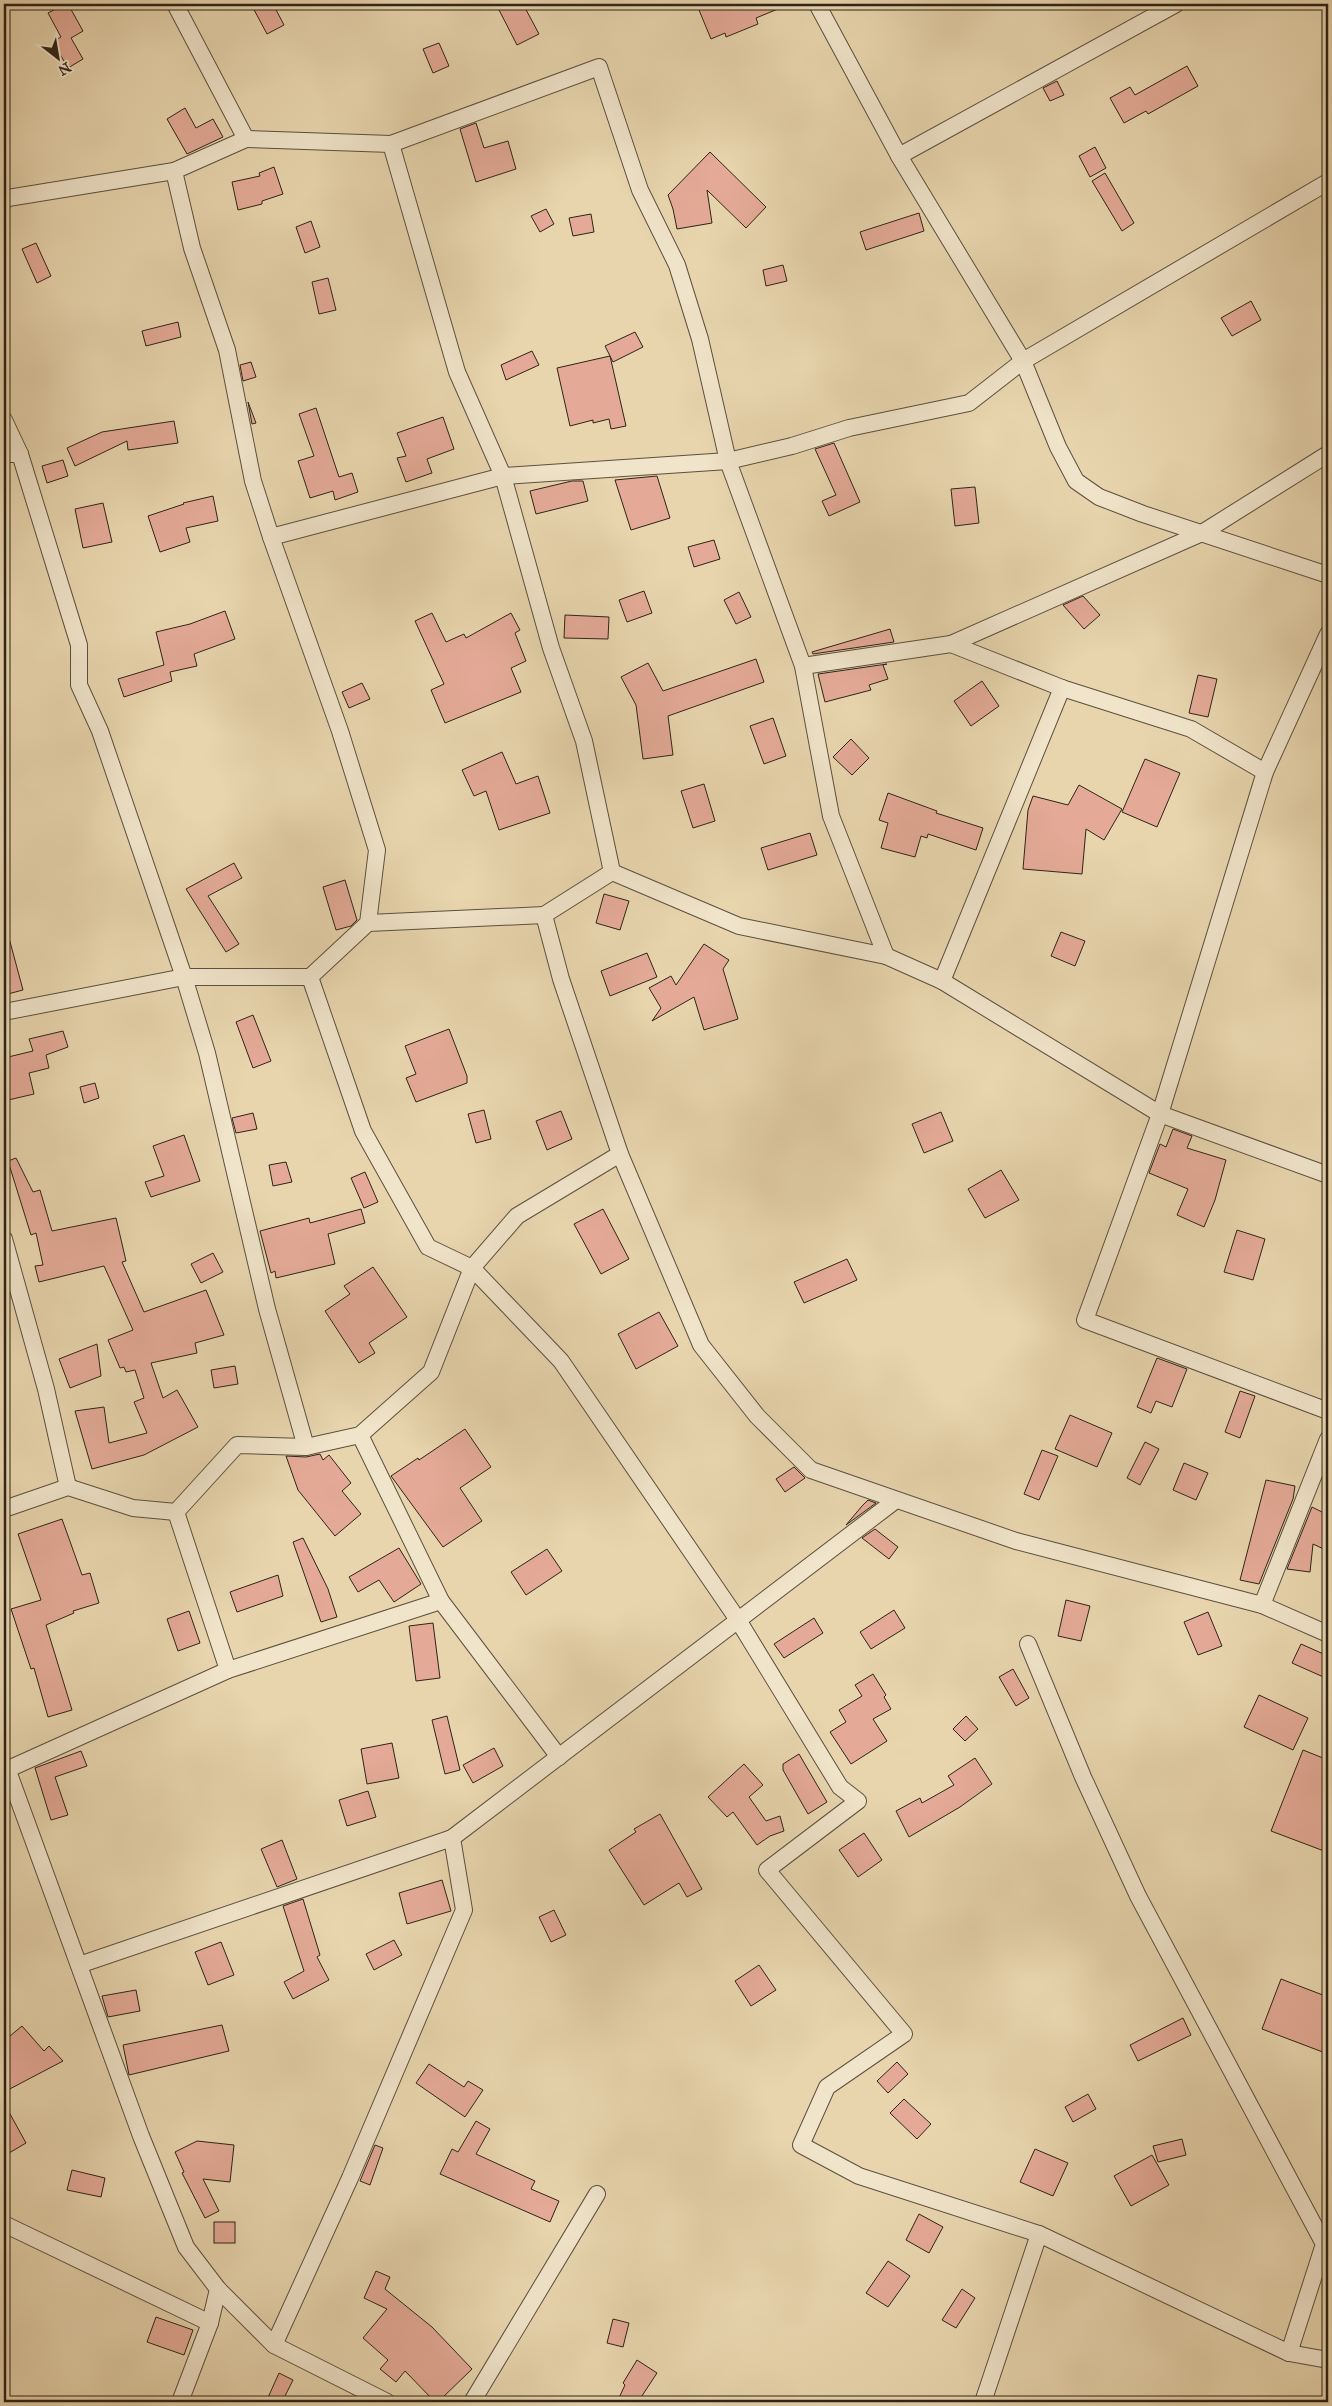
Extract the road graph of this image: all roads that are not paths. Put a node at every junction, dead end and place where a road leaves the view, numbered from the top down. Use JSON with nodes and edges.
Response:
{"nodes":[{"id":1,"x":175,"y":4,"type":"edge"},
{"id":2,"x":817,"y":4,"type":"edge"},
{"id":3,"x":1176,"y":4,"type":"edge"},
{"id":4,"x":246,"y":139,"type":"junction"},
{"id":5,"x":392,"y":144,"type":"junction"},
{"id":6,"x":899,"y":156,"type":"junction"},
{"id":7,"x":174,"y":171,"type":"junction"},
{"id":8,"x":1328,"y":182,"type":"edge"},
{"id":9,"x":4,"y":201,"type":"edge"},
{"id":10,"x":1024,"y":361,"type":"junction"},
{"id":11,"x":4,"y":420,"type":"edge"},
{"id":12,"x":12,"y":454,"type":"edge"},
{"id":13,"x":1328,"y":454,"type":"edge"},
{"id":14,"x":728,"y":461,"type":"junction"},
{"id":15,"x":503,"y":476,"type":"junction"},
{"id":16,"x":1202,"y":533,"type":"junction"},
{"id":17,"x":272,"y":537,"type":"junction"},
{"id":18,"x":1328,"y":576,"type":"edge"},
{"id":19,"x":1328,"y":634,"type":"edge"},
{"id":20,"x":951,"y":644,"type":"junction"},
{"id":21,"x":803,"y":666,"type":"junction"},
{"id":22,"x":1062,"y":688,"type":"junction"},
{"id":23,"x":1265,"y":772,"type":"junction"},
{"id":24,"x":612,"y":872,"type":"junction"},
{"id":25,"x":544,"y":915,"type":"junction"},
{"id":26,"x":368,"y":923,"type":"junction"},
{"id":27,"x":886,"y":956,"type":"junction"},
{"id":28,"x":184,"y":977,"type":"junction"},
{"id":29,"x":310,"y":978,"type":"junction"},
{"id":30,"x":942,"y":981,"type":"junction"},
{"id":31,"x":4,"y":1012,"type":"edge"},
{"id":32,"x":1160,"y":1114,"type":"junction"},
{"id":33,"x":620,"y":1154,"type":"junction"},
{"id":34,"x":1328,"y":1174,"type":"edge"},
{"id":35,"x":4,"y":1239,"type":"edge"},
{"id":36,"x":472,"y":1268,"type":"junction"},
{"id":37,"x":1328,"y":1411,"type":"edge"},
{"id":38,"x":360,"y":1435,"type":"junction"},
{"id":39,"x":1328,"y":1439,"type":"edge"},
{"id":40,"x":306,"y":1447,"type":"junction"},
{"id":41,"x":68,"y":1487,"type":"junction"},
{"id":42,"x":896,"y":1500,"type":"junction"},
{"id":43,"x":4,"y":1509,"type":"edge"},
{"id":44,"x":176,"y":1512,"type":"junction"},
{"id":45,"x":441,"y":1601,"type":"junction"},
{"id":46,"x":1262,"y":1605,"type":"junction"},
{"id":47,"x":738,"y":1620,"type":"junction"},
{"id":48,"x":1328,"y":1634,"type":"edge"},
{"id":49,"x":1028,"y":1644,"type":"dead end"},
{"id":50,"x":228,"y":1670,"type":"junction"},
{"id":51,"x":559,"y":1757,"type":"junction"},
{"id":52,"x":6,"y":1771,"type":"edge"},
{"id":53,"x":452,"y":1838,"type":"junction"},
{"id":54,"x":79,"y":1965,"type":"junction"},
{"id":55,"x":597,"y":2194,"type":"dead end"},
{"id":56,"x":4,"y":2224,"type":"edge"},
{"id":57,"x":1039,"y":2234,"type":"junction"},
{"id":58,"x":1326,"y":2238,"type":"edge"},
{"id":59,"x":218,"y":2288,"type":"junction"},
{"id":60,"x":210,"y":2323,"type":"junction"},
{"id":61,"x":274,"y":2345,"type":"junction"},
{"id":62,"x":1289,"y":2353,"type":"junction"},
{"id":63,"x":1328,"y":2360,"type":"edge"},
{"id":64,"x":180,"y":2402,"type":"edge"},
{"id":65,"x":387,"y":2402,"type":"edge"},
{"id":66,"x":472,"y":2402,"type":"edge"},
{"id":67,"x":983,"y":2402,"type":"edge"}],
"edges":[{"from":1,"to":4,"type":"street"},
{"from":2,"to":6,"type":"street"},
{"from":3,"to":6,"type":"street"},
{"from":4,"to":5,"type":"street"},
{"from":4,"to":7,"type":"street"},
{"from":5,"to":14,"type":"street"},
{"from":5,"to":15,"type":"street"},
{"from":6,"to":10,"type":"street"},
{"from":7,"to":9,"type":"street"},
{"from":7,"to":17,"type":"street"},
{"from":8,"to":10,"type":"street"},
{"from":10,"to":14,"type":"street"},
{"from":10,"to":16,"type":"street"},
{"from":11,"to":12,"type":"street"},
{"from":12,"to":28,"type":"street"},
{"from":13,"to":16,"type":"street"},
{"from":14,"to":15,"type":"street"},
{"from":14,"to":21,"type":"street"},
{"from":15,"to":17,"type":"street"},
{"from":15,"to":24,"type":"street"},
{"from":16,"to":18,"type":"street"},
{"from":16,"to":20,"type":"street"},
{"from":17,"to":26,"type":"street"},
{"from":19,"to":23,"type":"street"},
{"from":20,"to":21,"type":"street"},
{"from":20,"to":22,"type":"street"},
{"from":21,"to":27,"type":"street"},
{"from":22,"to":23,"type":"street"},
{"from":22,"to":30,"type":"street"},
{"from":23,"to":32,"type":"street"},
{"from":24,"to":25,"type":"street"},
{"from":24,"to":27,"type":"street"},
{"from":25,"to":26,"type":"street"},
{"from":25,"to":33,"type":"street"},
{"from":26,"to":29,"type":"street"},
{"from":27,"to":30,"type":"street"},
{"from":28,"to":29,"type":"street"},
{"from":28,"to":31,"type":"street"},
{"from":28,"to":40,"type":"street"},
{"from":29,"to":36,"type":"street"},
{"from":30,"to":32,"type":"street"},
{"from":32,"to":34,"type":"street"},
{"from":32,"to":37,"type":"street"},
{"from":33,"to":36,"type":"street"},
{"from":33,"to":42,"type":"street"},
{"from":35,"to":41,"type":"street"},
{"from":36,"to":38,"type":"street"},
{"from":36,"to":47,"type":"street"},
{"from":38,"to":40,"type":"street"},
{"from":38,"to":45,"type":"street"},
{"from":39,"to":46,"type":"street"},
{"from":40,"to":44,"type":"street"},
{"from":41,"to":43,"type":"street"},
{"from":41,"to":44,"type":"street"},
{"from":42,"to":46,"type":"street"},
{"from":42,"to":47,"type":"street"},
{"from":44,"to":50,"type":"street"},
{"from":45,"to":50,"type":"street"},
{"from":45,"to":51,"type":"street"},
{"from":46,"to":48,"type":"street"},
{"from":47,"to":51,"type":"street"},
{"from":47,"to":57,"type":"street"},
{"from":49,"to":58,"type":"street"},
{"from":50,"to":52,"type":"street"},
{"from":51,"to":53,"type":"street"},
{"from":52,"to":54,"type":"street"},
{"from":53,"to":54,"type":"street"},
{"from":53,"to":61,"type":"street"},
{"from":54,"to":59,"type":"street"},
{"from":55,"to":66,"type":"street"},
{"from":56,"to":60,"type":"street"},
{"from":57,"to":62,"type":"street"},
{"from":57,"to":67,"type":"street"},
{"from":58,"to":62,"type":"street"},
{"from":59,"to":60,"type":"street"},
{"from":59,"to":61,"type":"street"},
{"from":60,"to":64,"type":"street"},
{"from":61,"to":65,"type":"street"},
{"from":62,"to":63,"type":"street"}]}
